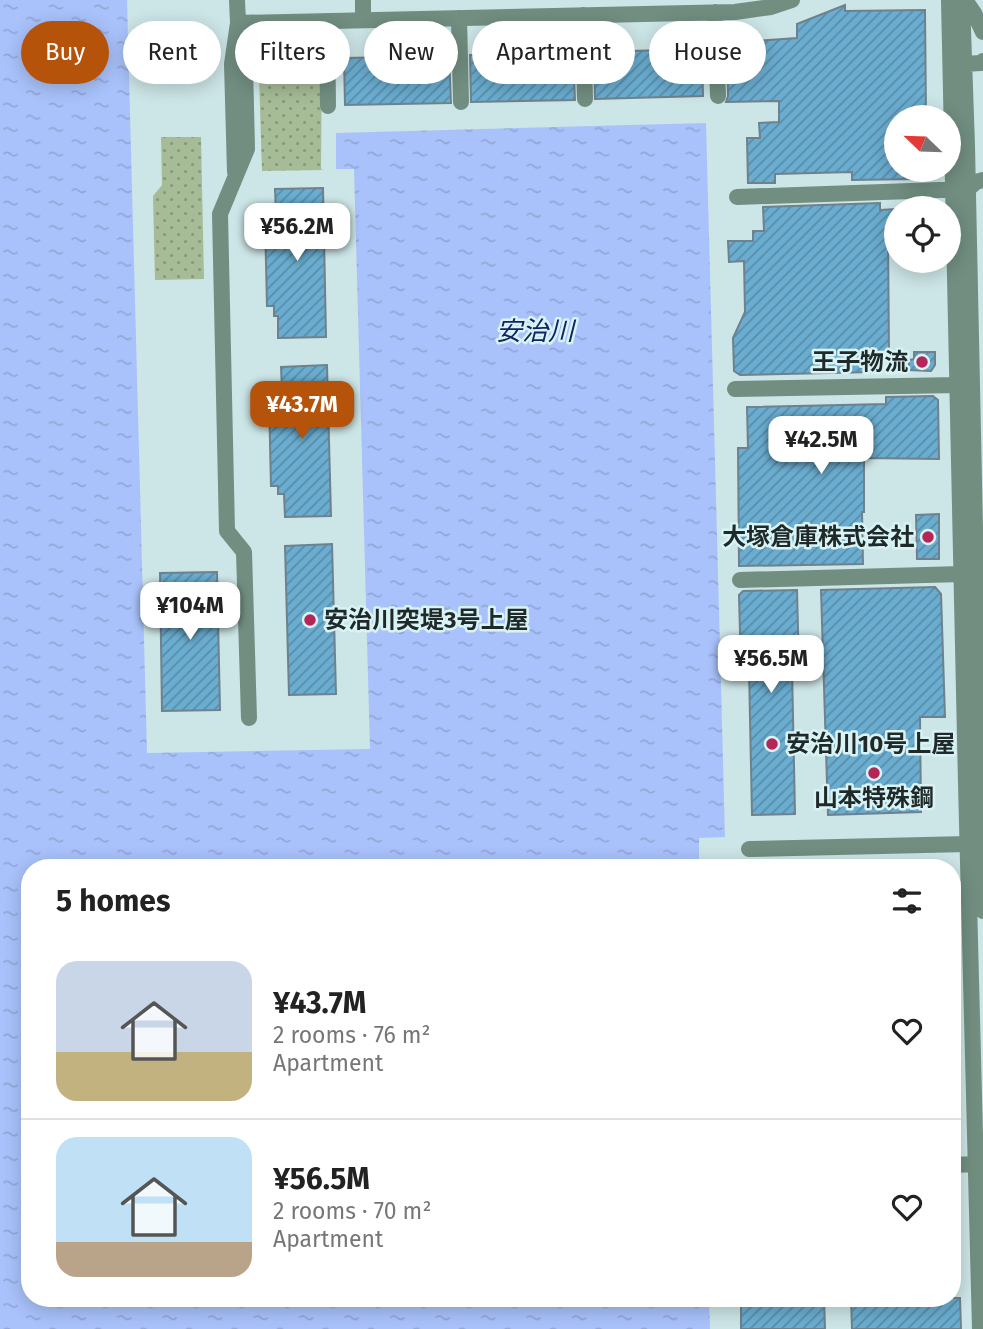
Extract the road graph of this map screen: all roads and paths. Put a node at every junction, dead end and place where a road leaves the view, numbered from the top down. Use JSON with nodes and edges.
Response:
{"nodes":[{"id":1,"x":237,"y":0,"type":"edge"},
{"id":2,"x":363,"y":0,"type":"edge"},
{"id":3,"x":468,"y":0,"type":"edge"},
{"id":4,"x":792,"y":0,"type":"edge"},
{"id":5,"x":949,"y":0,"type":"edge"},
{"id":6,"x":963,"y":0,"type":"edge"},
{"id":7,"x":771,"y":3,"type":"edge"},
{"id":8,"x":689,"y":6,"type":"edge"},
{"id":9,"x":605,"y":7,"type":"edge"},
{"id":10,"x":535,"y":8,"type":"edge"},
{"id":11,"x":715,"y":12,"type":"junction"},
{"id":12,"x":583,"y":15,"type":"junction"},
{"id":13,"x":464,"y":18,"type":"junction"},
{"id":14,"x":363,"y":20,"type":"junction"},
{"id":15,"x":238,"y":21,"type":"edge"},
{"id":16,"x":327,"y":21,"type":"edge"},
{"id":17,"x":983,"y":32,"type":"edge"},
{"id":18,"x":235,"y":44,"type":"edge"},
{"id":19,"x":983,"y":61,"type":"edge"},
{"id":20,"x":964,"y":64,"type":"junction"},
{"id":21,"x":328,"y":84,"type":"edge"},
{"id":22,"x":718,"y":96,"type":"dead end"},
{"id":23,"x":585,"y":99,"type":"dead end"},
{"id":24,"x":461,"y":102,"type":"dead end"},
{"id":25,"x":328,"y":106,"type":"dead end"},
{"id":26,"x":983,"y":180,"type":"edge"},
{"id":27,"x":960,"y":190,"type":"junction"},
{"id":28,"x":737,"y":197,"type":"dead end"},
{"id":29,"x":958,"y":385,"type":"junction"},
{"id":30,"x":735,"y":388,"type":"dead end"},
{"id":31,"x":978,"y":430,"type":"edge"},
{"id":32,"x":979,"y":543,"type":"edge"},
{"id":33,"x":962,"y":574,"type":"junction"},
{"id":34,"x":740,"y":580,"type":"dead end"},
{"id":35,"x":980,"y":602,"type":"edge"},
{"id":36,"x":980,"y":643,"type":"edge"},
{"id":37,"x":249,"y":718,"type":"dead end"},
{"id":38,"x":976,"y":758,"type":"edge"},
{"id":39,"x":968,"y":844,"type":"junction"},
{"id":40,"x":749,"y":849,"type":"dead end"},
{"id":41,"x":983,"y":891,"type":"edge"},
{"id":42,"x":983,"y":911,"type":"edge"},
{"id":43,"x":983,"y":1145,"type":"edge"},
{"id":44,"x":976,"y":1164,"type":"junction"},
{"id":45,"x":961,"y":1165,"type":"edge"},
{"id":46,"x":980,"y":1329,"type":"edge"}],
"edges":[{"from":1,"to":15,"type":"street"},
{"from":2,"to":14,"type":"street"},
{"from":3,"to":13,"type":"street"},
{"from":4,"to":7,"type":"street"},
{"from":5,"to":27,"type":"street"},
{"from":6,"to":17,"type":"street"},
{"from":6,"to":20,"type":"street"},
{"from":7,"to":11,"type":"street"},
{"from":8,"to":9,"type":"street"},
{"from":8,"to":11,"type":"street"},
{"from":9,"to":12,"type":"street"},
{"from":10,"to":12,"type":"street"},
{"from":10,"to":13,"type":"street"},
{"from":11,"to":22,"type":"street"},
{"from":12,"to":23,"type":"street"},
{"from":13,"to":14,"type":"street"},
{"from":13,"to":24,"type":"street"},
{"from":14,"to":16,"type":"street"},
{"from":18,"to":37,"type":"street"},
{"from":19,"to":20,"type":"street"},
{"from":20,"to":27,"type":"street"},
{"from":21,"to":25,"type":"street"},
{"from":26,"to":27,"type":"street"},
{"from":27,"to":28,"type":"street"},
{"from":27,"to":29,"type":"street"},
{"from":27,"to":31,"type":"street"},
{"from":29,"to":30,"type":"street"},
{"from":29,"to":33,"type":"street"},
{"from":31,"to":32,"type":"street"},
{"from":32,"to":35,"type":"street"},
{"from":33,"to":34,"type":"street"},
{"from":33,"to":38,"type":"street"},
{"from":35,"to":36,"type":"street"},
{"from":36,"to":38,"type":"street"},
{"from":38,"to":39,"type":"street"},
{"from":38,"to":41,"type":"street"},
{"from":39,"to":40,"type":"street"},
{"from":39,"to":44,"type":"street"},
{"from":41,"to":42,"type":"street"},
{"from":43,"to":44,"type":"street"},
{"from":44,"to":45,"type":"street"},
{"from":44,"to":46,"type":"street"}]}
